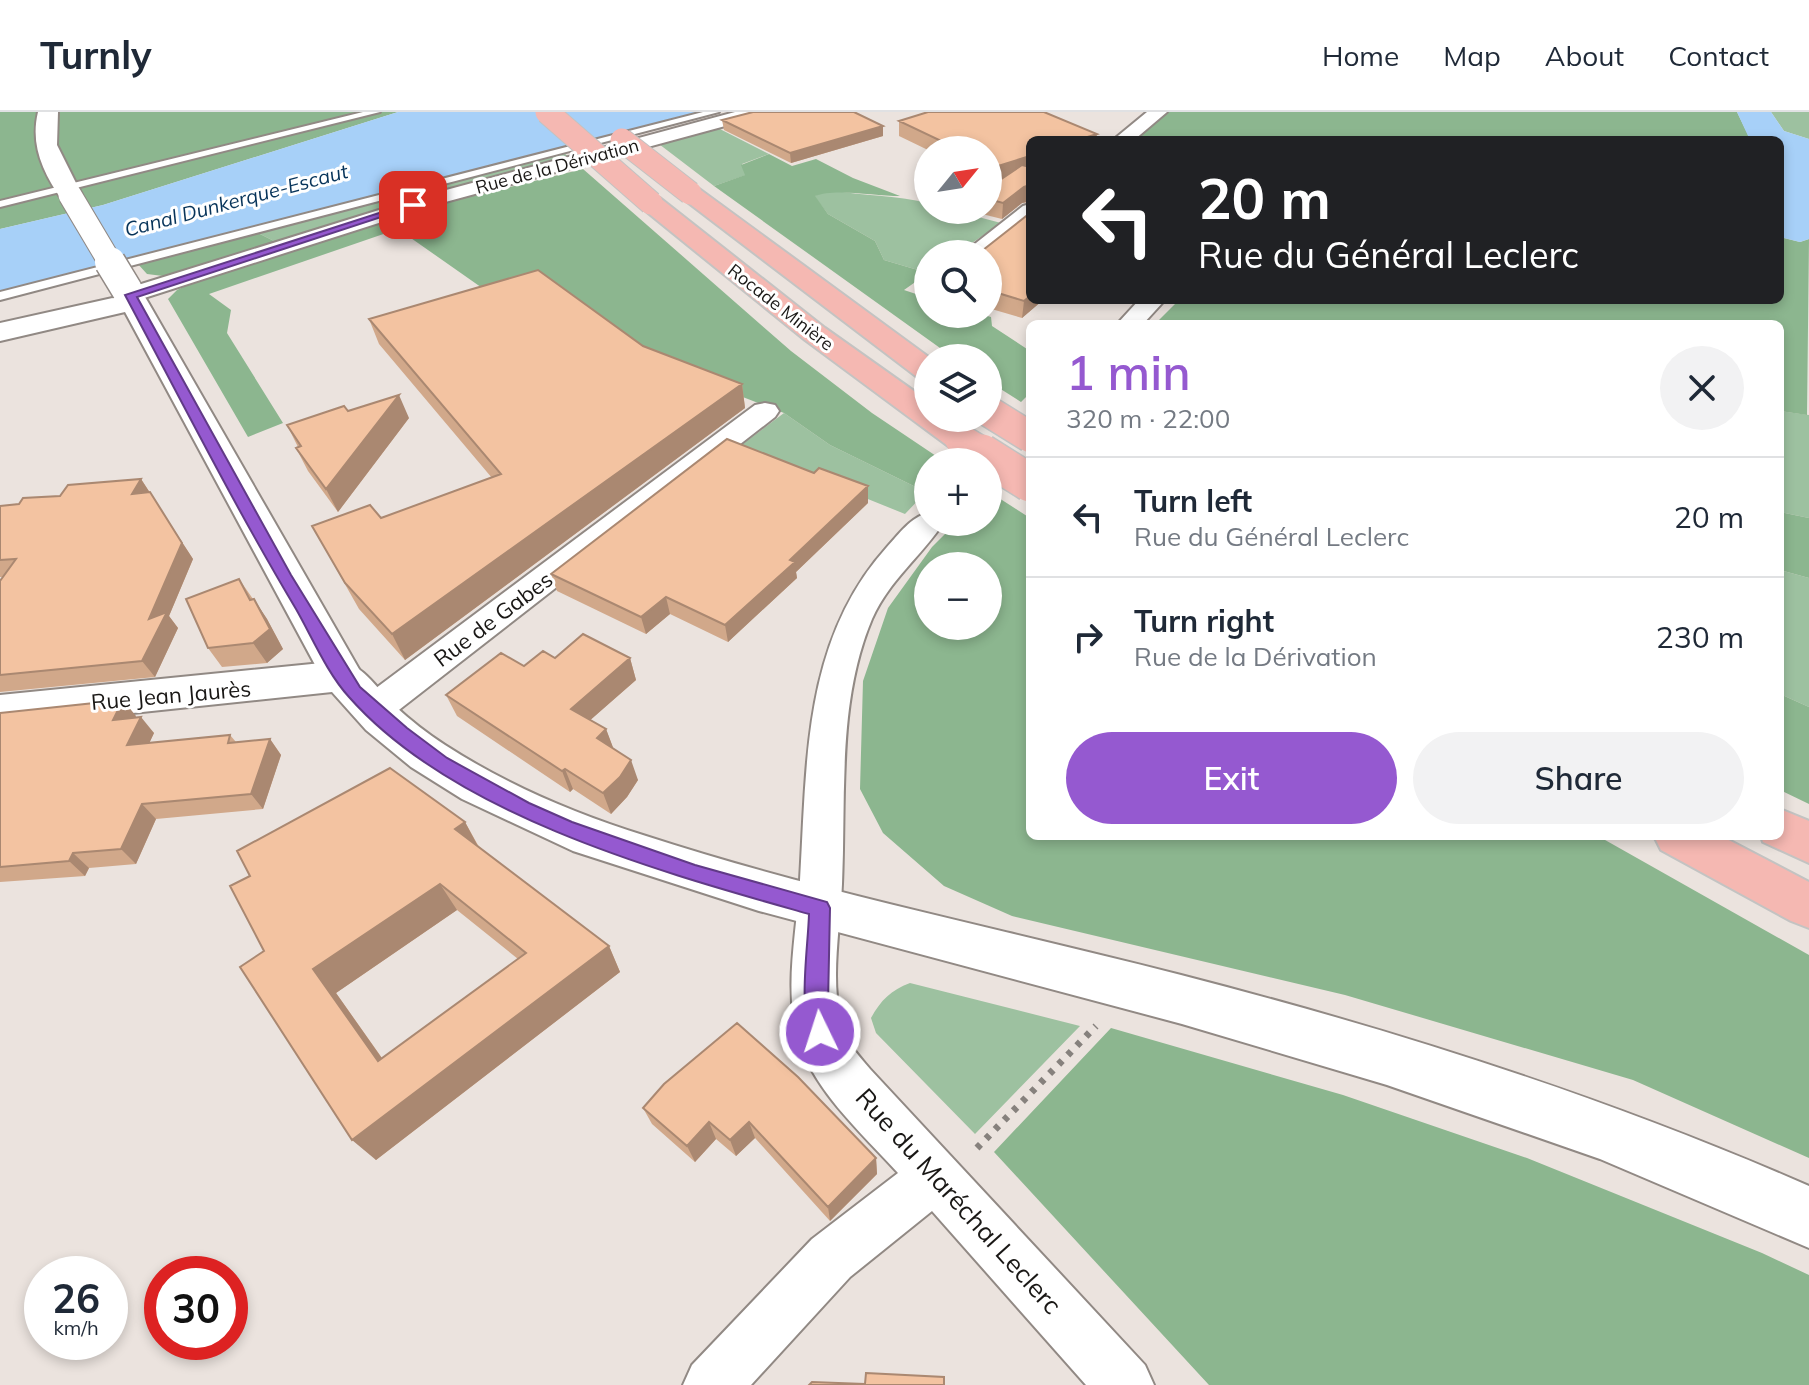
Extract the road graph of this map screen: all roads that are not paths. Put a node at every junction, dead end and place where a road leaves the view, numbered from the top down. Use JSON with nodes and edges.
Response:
{"nodes":[{"id":1,"x":48,"y":112,"type":"edge"},
{"id":2,"x":375,"y":112,"type":"edge"},
{"id":3,"x":547,"y":112,"type":"edge"},
{"id":4,"x":714,"y":112,"type":"edge"},
{"id":5,"x":756,"y":112,"type":"edge"},
{"id":6,"x":1158,"y":112,"type":"edge"},
{"id":7,"x":601,"y":121,"type":"dead end"},
{"id":8,"x":1127,"y":136,"type":"edge"},
{"id":9,"x":68,"y":192,"type":"junction"},
{"id":10,"x":0,"y":204,"type":"edge"},
{"id":11,"x":1026,"y":213,"type":"edge"},
{"id":12,"x":991,"y":240,"type":"edge"},
{"id":13,"x":0,"y":296,"type":"edge"},
{"id":14,"x":130,"y":296,"type":"junction"},
{"id":15,"x":1149,"y":304,"type":"edge"},
{"id":16,"x":1133,"y":320,"type":"edge"},
{"id":17,"x":0,"y":332,"type":"edge"},
{"id":18,"x":914,"y":361,"type":"edge"},
{"id":19,"x":765,"y":411,"type":"dead end"},
{"id":20,"x":1002,"y":420,"type":"edge"},
{"id":21,"x":1026,"y":426,"type":"edge"},
{"id":22,"x":1026,"y":435,"type":"edge"},
{"id":23,"x":1002,"y":449,"type":"edge"},
{"id":24,"x":1026,"y":480,"type":"edge"},
{"id":25,"x":916,"y":536,"type":"edge"},
{"id":26,"x":342,"y":676,"type":"junction"},
{"id":27,"x":373,"y":710,"type":"junction"},
{"id":28,"x":0,"y":711,"type":"edge"},
{"id":29,"x":1784,"y":830,"type":"edge"},
{"id":30,"x":1685,"y":840,"type":"edge"},
{"id":31,"x":1809,"y":843,"type":"edge"},
{"id":32,"x":1809,"y":906,"type":"edge"},
{"id":33,"x":820,"y":908,"type":"junction"},
{"id":34,"x":937,"y":1175,"type":"junction"},
{"id":35,"x":1809,"y":1217,"type":"edge"},
{"id":36,"x":712,"y":1385,"type":"edge"},
{"id":37,"x":1125,"y":1385,"type":"edge"}],
"edges":[{"from":1,"to":9,"type":"street"},
{"from":2,"to":9,"type":"lane"},
{"from":3,"to":24,"type":"highway","name":"Rocade Minière","bridge":true},
{"from":4,"to":13,"type":"lane"},
{"from":5,"to":14,"type":"street","name":"Rue de la Dérivation"},
{"from":6,"to":8,"type":"street"},
{"from":7,"to":18,"type":"highway","name":"Rocade Minière","bridge":true},
{"from":9,"to":10,"type":"lane"},
{"from":9,"to":14,"type":"street","bridge":true},
{"from":11,"to":12,"type":"street"},
{"from":14,"to":17,"type":"street"},
{"from":14,"to":26,"type":"street"},
{"from":15,"to":16,"type":"street"},
{"from":19,"to":27,"type":"street","name":"Rue de Gabes"},
{"from":20,"to":22,"type":"highway","bridge":true},
{"from":21,"to":23,"type":"street"},
{"from":25,"to":33,"type":"street","name":"Rue du Maréchal Leclerc"},
{"from":26,"to":27,"type":"street"},
{"from":26,"to":28,"type":"street","name":"Rue Jean Jaurès"},
{"from":27,"to":33,"type":"street"},
{"from":29,"to":31,"type":"highway"},
{"from":30,"to":32,"type":"highway"},
{"from":33,"to":34,"type":"street","name":"Rue du Maréchal Leclerc"},
{"from":33,"to":35,"type":"street"},
{"from":34,"to":36,"type":"street"},
{"from":34,"to":37,"type":"street","name":"Rue du Maréchal Leclerc"}]}
